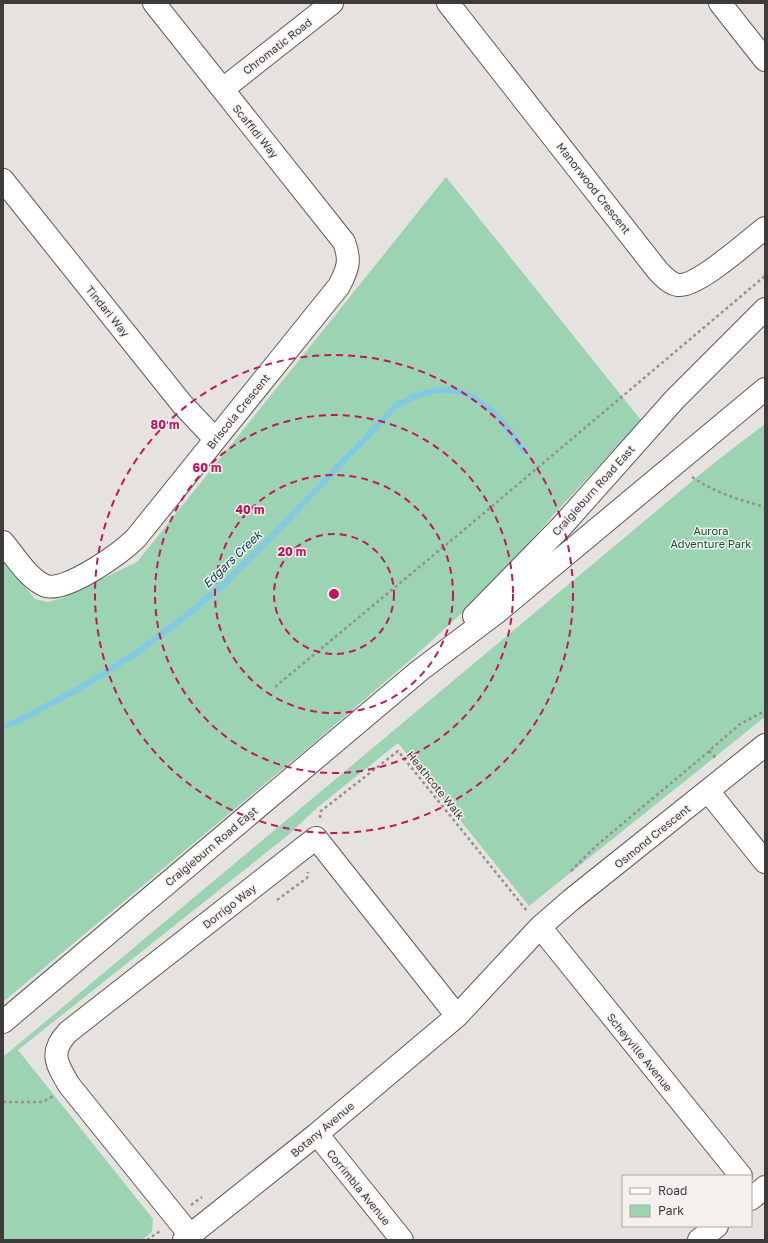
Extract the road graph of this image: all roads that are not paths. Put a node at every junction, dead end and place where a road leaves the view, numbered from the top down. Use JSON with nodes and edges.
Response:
{"nodes":[{"id":1,"x":154,"y":3,"type":"edge"},
{"id":2,"x":332,"y":3,"type":"edge"},
{"id":3,"x":448,"y":3,"type":"edge"},
{"id":4,"x":720,"y":3,"type":"edge"},
{"id":5,"x":765,"y":60,"type":"edge"},
{"id":6,"x":222,"y":89,"type":"junction"},
{"id":7,"x":3,"y":180,"type":"edge"},
{"id":8,"x":765,"y":228,"type":"edge"},
{"id":9,"x":348,"y":263,"type":"joint"},
{"id":10,"x":765,"y":309,"type":"edge"},
{"id":11,"x":765,"y":389,"type":"edge"},
{"id":12,"x":215,"y":439,"type":"junction"},
{"id":13,"x":3,"y":542,"type":"edge"},
{"id":14,"x":419,"y":671,"type":"junction"},
{"id":15,"x":765,"y":745,"type":"edge"},
{"id":16,"x":708,"y":791,"type":"junction"},
{"id":17,"x":765,"y":862,"type":"edge"},
{"id":18,"x":540,"y":927,"type":"junction"},
{"id":19,"x":457,"y":1016,"type":"junction"},
{"id":20,"x":3,"y":1022,"type":"edge"},
{"id":21,"x":317,"y":1134,"type":"junction"},
{"id":22,"x":740,"y":1175,"type":"edge"},
{"id":23,"x":716,"y":1227,"type":"edge"},
{"id":24,"x":187,"y":1238,"type":"edge"},
{"id":25,"x":402,"y":1240,"type":"edge"},
{"id":26,"x":699,"y":1240,"type":"edge"}],
"edges":[{"from":1,"to":6,"type":"street","name":"Scaffidi Way"},
{"from":2,"to":6,"type":"street","name":"Chromatic Road"},
{"from":3,"to":8,"type":"street","name":"Manorwood Crescent"},
{"from":4,"to":5,"type":"street"},
{"from":6,"to":9,"type":"street","name":"Scaffidi Way"},
{"from":7,"to":12,"type":"street","name":"Tindari Way"},
{"from":9,"to":12,"type":"street","name":"Briscola Crescent"},
{"from":10,"to":14,"type":"street","name":"Craigieburn Road East"},
{"from":11,"to":14,"type":"street","name":"Craigieburn Road East"},
{"from":12,"to":13,"type":"street","name":"Briscola Crescent"},
{"from":14,"to":20,"type":"street","name":"Craigieburn Road East"},
{"from":15,"to":16,"type":"street","name":"Osmond Crescent"},
{"from":16,"to":17,"type":"street"},
{"from":16,"to":18,"type":"street","name":"Osmond Crescent"},
{"from":18,"to":19,"type":"street"},
{"from":18,"to":22,"type":"street","name":"Scheyville Avenue"},
{"from":19,"to":21,"type":"street","name":"Botany Avenue"},
{"from":19,"to":24,"type":"street","name":"Dorrigo Way"},
{"from":21,"to":24,"type":"street","name":"Botany Avenue"},
{"from":21,"to":25,"type":"street","name":"Corrimbla Avenue"},
{"from":23,"to":26,"type":"street"}]}
